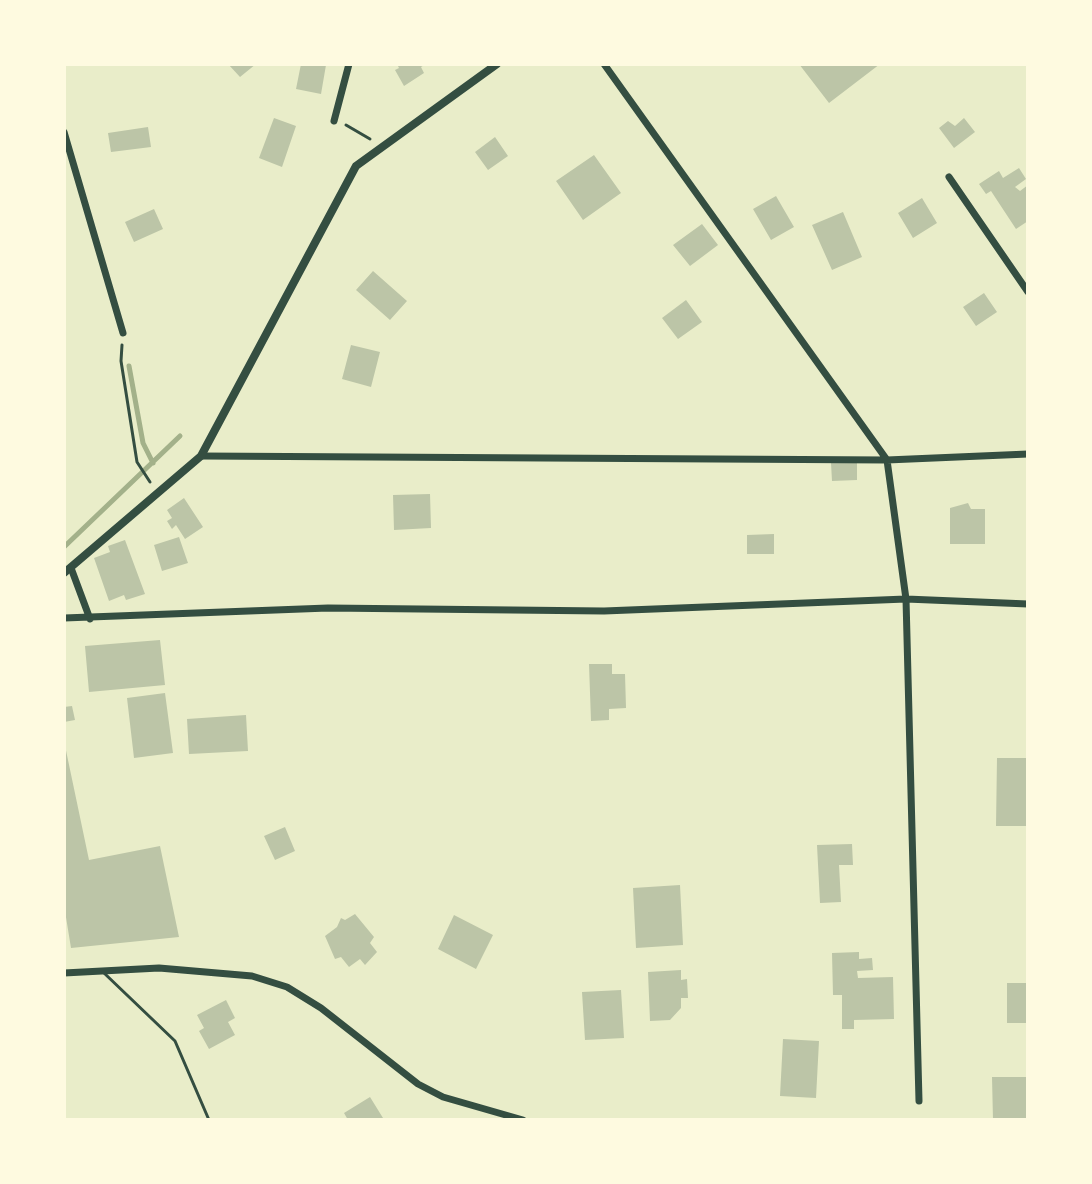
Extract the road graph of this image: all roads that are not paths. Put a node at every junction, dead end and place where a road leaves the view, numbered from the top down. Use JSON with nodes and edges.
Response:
{"nodes":[{"id":1,"x":349,"y":64,"type":"edge"},
{"id":2,"x":497,"y":64,"type":"edge"},
{"id":3,"x":604,"y":64,"type":"edge"},
{"id":4,"x":334,"y":121,"type":"road end"},
{"id":5,"x":64,"y":132,"type":"edge"},
{"id":6,"x":949,"y":177,"type":"dead end"},
{"id":7,"x":1028,"y":292,"type":"edge"},
{"id":8,"x":123,"y":333,"type":"road end"},
{"id":9,"x":1028,"y":454,"type":"edge"},
{"id":10,"x":201,"y":456,"type":"junction"},
{"id":11,"x":887,"y":460,"type":"junction"},
{"id":12,"x":68,"y":570,"type":"edge"},
{"id":13,"x":906,"y":599,"type":"junction"},
{"id":14,"x":1028,"y":604,"type":"edge"},
{"id":15,"x":64,"y":618,"type":"edge"},
{"id":16,"x":90,"y":619,"type":"junction"},
{"id":17,"x":101,"y":970,"type":"junction"},
{"id":18,"x":64,"y":973,"type":"edge"},
{"id":19,"x":919,"y":1101,"type":"dead end"},
{"id":20,"x":209,"y":1120,"type":"edge"},
{"id":21,"x":523,"y":1120,"type":"edge"}],
"edges":[{"from":1,"to":4,"type":"street"},
{"from":2,"to":10,"type":"street"},
{"from":3,"to":11,"type":"street"},
{"from":5,"to":8,"type":"street"},
{"from":6,"to":7,"type":"street"},
{"from":9,"to":11,"type":"street"},
{"from":10,"to":11,"type":"street"},
{"from":10,"to":12,"type":"street"},
{"from":11,"to":13,"type":"street"},
{"from":12,"to":16,"type":"street"},
{"from":13,"to":14,"type":"street"},
{"from":13,"to":16,"type":"street"},
{"from":13,"to":19,"type":"street"},
{"from":15,"to":16,"type":"street"},
{"from":17,"to":18,"type":"street"},
{"from":17,"to":20,"type":"lane"},
{"from":17,"to":21,"type":"street"}]}
